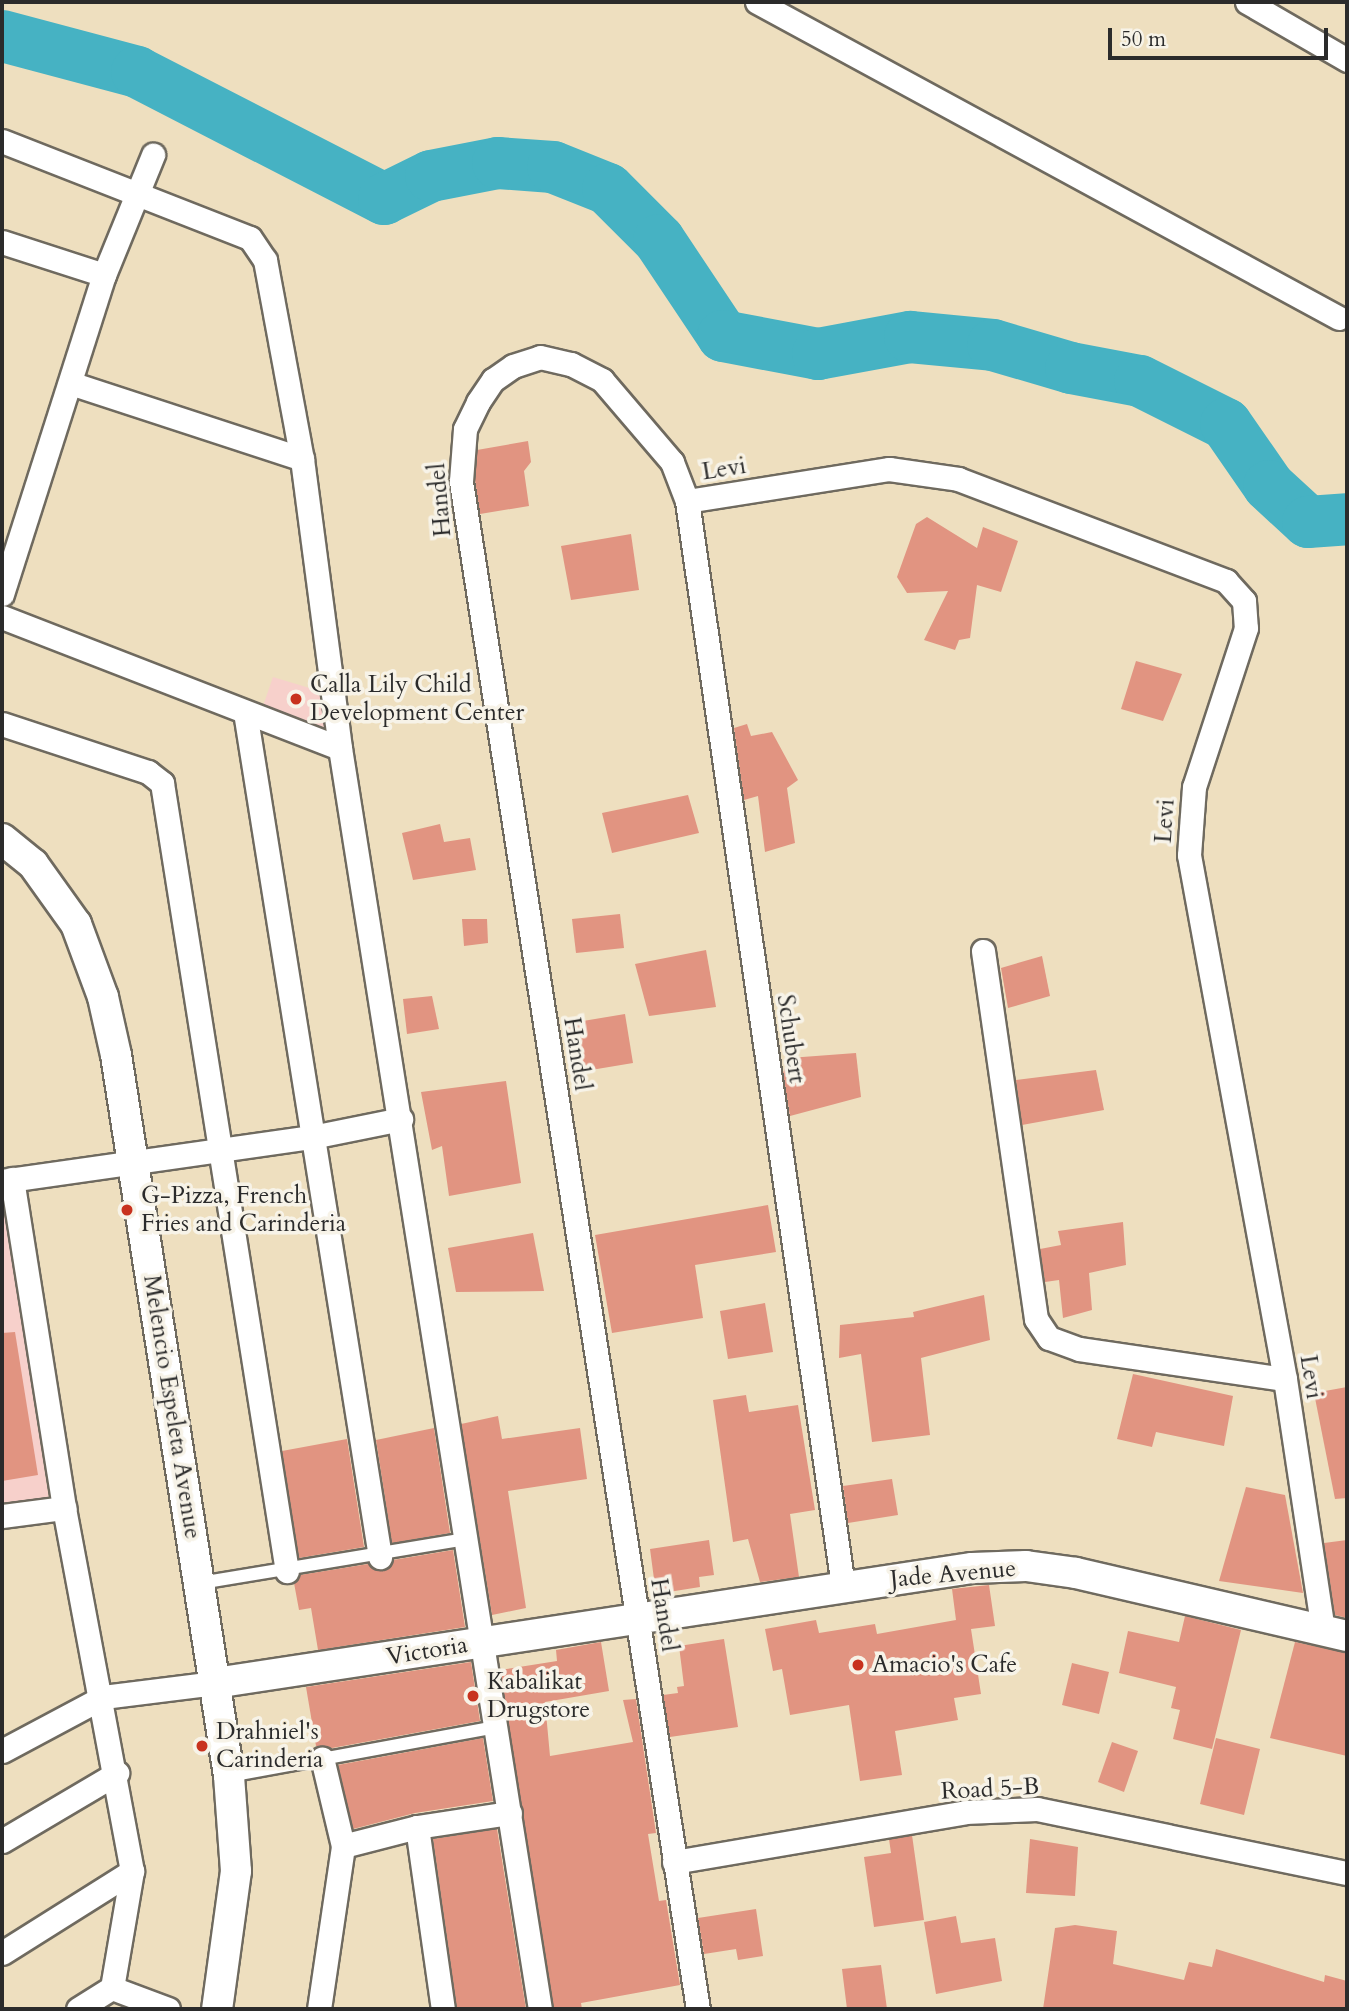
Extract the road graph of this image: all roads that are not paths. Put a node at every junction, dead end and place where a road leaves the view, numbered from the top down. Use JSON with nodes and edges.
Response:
{"nodes":[{"id":1,"x":757,"y":2,"type":"edge"},
{"id":2,"x":1247,"y":2,"type":"edge"},
{"id":3,"x":1347,"y":60,"type":"edge"},
{"id":4,"x":2,"y":141,"type":"edge"},
{"id":5,"x":153,"y":155,"type":"dead end"},
{"id":6,"x":139,"y":194,"type":"junction"},
{"id":7,"x":2,"y":242,"type":"edge"},
{"id":8,"x":104,"y":275,"type":"junction"},
{"id":9,"x":1339,"y":318,"type":"dead end"},
{"id":10,"x":70,"y":383,"type":"junction"},
{"id":11,"x":302,"y":459,"type":"junction"},
{"id":12,"x":687,"y":501,"type":"junction"},
{"id":13,"x":2,"y":594,"type":"edge"},
{"id":14,"x":2,"y":617,"type":"edge"},
{"id":15,"x":244,"y":712,"type":"junction"},
{"id":16,"x":2,"y":724,"type":"edge"},
{"id":17,"x":340,"y":748,"type":"junction"},
{"id":18,"x":2,"y":839,"type":"edge"},
{"id":19,"x":983,"y":951,"type":"dead end"},
{"id":20,"x":401,"y":1119,"type":"junction"},
{"id":21,"x":312,"y":1137,"type":"junction"},
{"id":22,"x":219,"y":1151,"type":"junction"},
{"id":23,"x":134,"y":1162,"type":"junction"},
{"id":24,"x":7,"y":1180,"type":"edge"},
{"id":25,"x":1285,"y":1379,"type":"junction"},
{"id":26,"x":64,"y":1508,"type":"junction"},
{"id":27,"x":2,"y":1516,"type":"edge"},
{"id":28,"x":467,"y":1539,"type":"junction"},
{"id":29,"x":380,"y":1557,"type":"junction"},
{"id":30,"x":287,"y":1571,"type":"junction"},
{"id":31,"x":200,"y":1583,"type":"junction"},
{"id":32,"x":843,"y":1586,"type":"junction"},
{"id":33,"x":639,"y":1620,"type":"junction"},
{"id":34,"x":1335,"y":1633,"type":"edge"},
{"id":35,"x":484,"y":1642,"type":"junction"},
{"id":36,"x":215,"y":1683,"type":"junction"},
{"id":37,"x":103,"y":1698,"type":"junction"},
{"id":38,"x":496,"y":1727,"type":"junction"},
{"id":39,"x":2,"y":1751,"type":"edge"},
{"id":40,"x":322,"y":1758,"type":"junction"},
{"id":41,"x":117,"y":1773,"type":"junction"},
{"id":42,"x":229,"y":1776,"type":"junction"},
{"id":43,"x":510,"y":1813,"type":"junction"},
{"id":44,"x":417,"y":1827,"type":"junction"},
{"id":45,"x":2,"y":1841,"type":"edge"},
{"id":46,"x":343,"y":1846,"type":"junction"},
{"id":47,"x":674,"y":1862,"type":"junction"},
{"id":48,"x":132,"y":1871,"type":"junction"},
{"id":49,"x":1347,"y":1872,"type":"edge"},
{"id":50,"x":2,"y":1953,"type":"edge"},
{"id":51,"x":112,"y":1988,"type":"junction"},
{"id":52,"x":78,"y":2009,"type":"edge"},
{"id":53,"x":168,"y":2009,"type":"edge"},
{"id":54,"x":217,"y":2009,"type":"edge"},
{"id":55,"x":319,"y":2009,"type":"edge"},
{"id":56,"x":443,"y":2009,"type":"edge"},
{"id":57,"x":540,"y":2009,"type":"edge"},
{"id":58,"x":698,"y":2009,"type":"edge"}],
"edges":[{"from":1,"to":9,"type":"street"},
{"from":2,"to":3,"type":"street"},
{"from":4,"to":6,"type":"street"},
{"from":5,"to":6,"type":"street"},
{"from":6,"to":8,"type":"street"},
{"from":6,"to":11,"type":"street"},
{"from":7,"to":8,"type":"street"},
{"from":8,"to":10,"type":"street"},
{"from":10,"to":11,"type":"street"},
{"from":10,"to":13,"type":"street"},
{"from":11,"to":17,"type":"street"},
{"from":12,"to":25,"type":"street","name":"Levi"},
{"from":12,"to":32,"type":"street","name":"Schubert"},
{"from":12,"to":33,"type":"street","name":"Handel"},
{"from":14,"to":15,"type":"street"},
{"from":15,"to":17,"type":"street"},
{"from":15,"to":21,"type":"street"},
{"from":16,"to":22,"type":"street"},
{"from":17,"to":20,"type":"street"},
{"from":18,"to":23,"type":"street","name":"Melencio Espeleta Avenue"},
{"from":19,"to":25,"type":"street"},
{"from":20,"to":21,"type":"street"},
{"from":20,"to":28,"type":"street"},
{"from":21,"to":22,"type":"street"},
{"from":21,"to":29,"type":"street"},
{"from":22,"to":23,"type":"street"},
{"from":22,"to":30,"type":"street"},
{"from":23,"to":24,"type":"street"},
{"from":23,"to":31,"type":"street","name":"Melencio Espeleta Avenue"},
{"from":24,"to":26,"type":"street"},
{"from":25,"to":34,"type":"street","name":"Levi"},
{"from":26,"to":27,"type":"street"},
{"from":26,"to":37,"type":"street"},
{"from":28,"to":29,"type":"lane"},
{"from":28,"to":35,"type":"street"},
{"from":29,"to":30,"type":"lane"},
{"from":30,"to":31,"type":"lane"},
{"from":31,"to":36,"type":"street","name":"Melencio Espeleta Avenue"},
{"from":32,"to":33,"type":"street","name":"Jade Avenue"},
{"from":32,"to":34,"type":"street","name":"Jade Avenue"},
{"from":33,"to":35,"type":"street","name":"Victoria"},
{"from":33,"to":47,"type":"street","name":"Handel"},
{"from":35,"to":36,"type":"street","name":"Victoria"},
{"from":35,"to":38,"type":"street"},
{"from":36,"to":37,"type":"street"},
{"from":36,"to":42,"type":"street","name":"Melencio Espeleta Avenue"},
{"from":37,"to":39,"type":"street"},
{"from":37,"to":41,"type":"street"},
{"from":38,"to":40,"type":"lane"},
{"from":38,"to":43,"type":"street"},
{"from":40,"to":42,"type":"lane"},
{"from":40,"to":46,"type":"street"},
{"from":41,"to":45,"type":"street"},
{"from":41,"to":48,"type":"street"},
{"from":42,"to":54,"type":"street","name":"Melencio Espeleta Avenue"},
{"from":43,"to":44,"type":"street"},
{"from":43,"to":57,"type":"street"},
{"from":44,"to":46,"type":"street"},
{"from":44,"to":56,"type":"street"},
{"from":46,"to":55,"type":"street"},
{"from":47,"to":49,"type":"street","name":"Road 5-B"},
{"from":47,"to":58,"type":"street","name":"Handel"},
{"from":48,"to":50,"type":"street"},
{"from":48,"to":51,"type":"street"},
{"from":51,"to":52,"type":"street"},
{"from":51,"to":53,"type":"street"}]}
